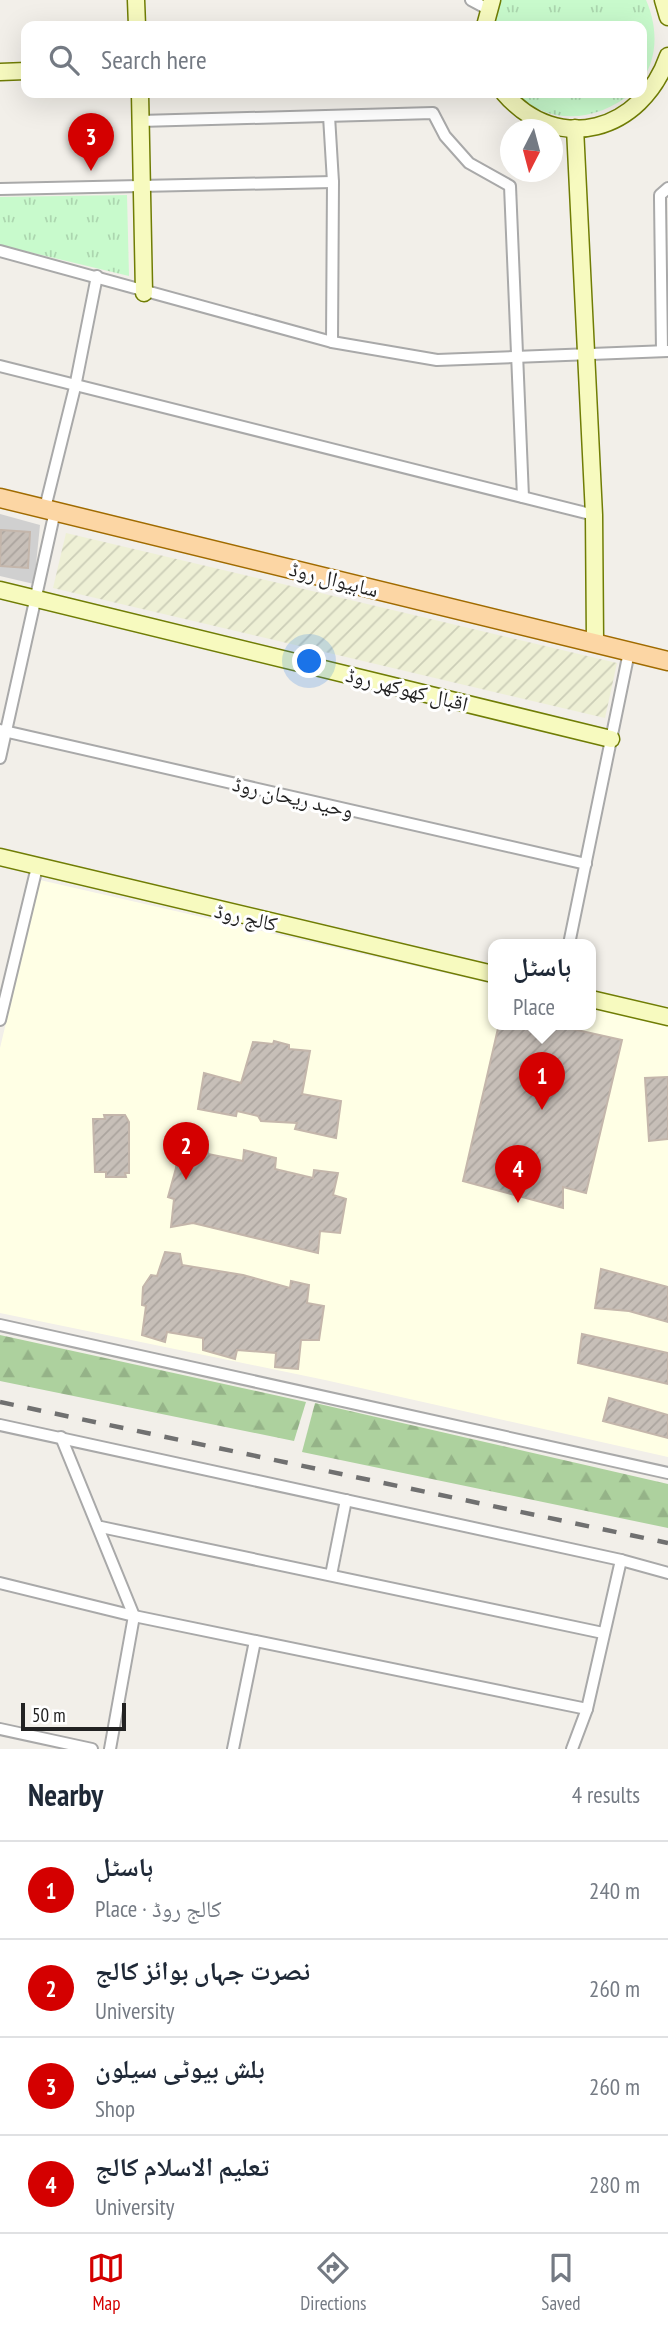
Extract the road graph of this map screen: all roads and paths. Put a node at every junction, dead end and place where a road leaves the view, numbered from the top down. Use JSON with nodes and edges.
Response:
{"nodes":[{"id":1,"x":136,"y":0,"type":"edge"},
{"id":2,"x":471,"y":0,"type":"edge"},
{"id":3,"x":663,"y":0,"type":"edge"},
{"id":4,"x":490,"y":5,"type":"edge"},
{"id":5,"x":668,"y":17,"type":"edge"},
{"id":6,"x":137,"y":21,"type":"edge"},
{"id":7,"x":668,"y":56,"type":"edge"},
{"id":8,"x":21,"y":71,"type":"edge"},
{"id":9,"x":0,"y":72,"type":"edge"},
{"id":10,"x":647,"y":94,"type":"edge"},
{"id":11,"x":139,"y":98,"type":"edge"},
{"id":12,"x":510,"y":98,"type":"edge"},
{"id":13,"x":644,"y":98,"type":"edge"},
{"id":14,"x":329,"y":116,"type":"junction"},
{"id":15,"x":140,"y":121,"type":"junction"},
{"id":16,"x":575,"y":128,"type":"junction"},
{"id":17,"x":333,"y":182,"type":"junction"},
{"id":18,"x":142,"y":184,"type":"junction"},
{"id":19,"x":668,"y":188,"type":"edge"},
{"id":20,"x":0,"y":189,"type":"edge"},
{"id":21,"x":0,"y":251,"type":"edge"},
{"id":22,"x":97,"y":276,"type":"junction"},
{"id":23,"x":144,"y":292,"type":"junction"},
{"id":24,"x":332,"y":342,"type":"junction"},
{"id":25,"x":665,"y":351,"type":"edge"},
{"id":26,"x":585,"y":354,"type":"junction"},
{"id":27,"x":517,"y":358,"type":"junction"},
{"id":28,"x":0,"y":366,"type":"edge"},
{"id":29,"x":75,"y":387,"type":"junction"},
{"id":30,"x":523,"y":496,"type":"junction"},
{"id":31,"x":0,"y":498,"type":"edge"},
{"id":32,"x":50,"y":510,"type":"junction"},
{"id":33,"x":594,"y":515,"type":"junction"},
{"id":34,"x":0,"y":590,"type":"edge"},
{"id":35,"x":36,"y":599,"type":"junction"},
{"id":36,"x":595,"y":642,"type":"junction"},
{"id":37,"x":629,"y":652,"type":"junction"},
{"id":38,"x":668,"y":661,"type":"edge"},
{"id":39,"x":3,"y":731,"type":"edge"},
{"id":40,"x":611,"y":739,"type":"junction"},
{"id":41,"x":0,"y":758,"type":"edge"},
{"id":42,"x":0,"y":857,"type":"edge"},
{"id":43,"x":586,"y":864,"type":"junction"},
{"id":44,"x":37,"y":867,"type":"junction"},
{"id":45,"x":570,"y":939,"type":"edge"},
{"id":46,"x":488,"y":973,"type":"edge"},
{"id":47,"x":596,"y":1000,"type":"edge"},
{"id":48,"x":668,"y":1017,"type":"edge"},
{"id":49,"x":0,"y":1020,"type":"edge"},
{"id":50,"x":0,"y":1325,"type":"edge"},
{"id":51,"x":0,"y":1425,"type":"edge"},
{"id":52,"x":61,"y":1437,"type":"junction"},
{"id":53,"x":668,"y":1473,"type":"edge"},
{"id":54,"x":346,"y":1500,"type":"junction"},
{"id":55,"x":101,"y":1527,"type":"junction"},
{"id":56,"x":621,"y":1560,"type":"junction"},
{"id":57,"x":668,"y":1573,"type":"edge"},
{"id":58,"x":331,"y":1575,"type":"junction"},
{"id":59,"x":0,"y":1583,"type":"edge"},
{"id":60,"x":134,"y":1616,"type":"junction"},
{"id":61,"x":603,"y":1633,"type":"junction"},
{"id":62,"x":255,"y":1641,"type":"junction"},
{"id":63,"x":587,"y":1709,"type":"junction"},
{"id":64,"x":0,"y":1729,"type":"edge"},
{"id":65,"x":92,"y":1749,"type":"edge"},
{"id":66,"x":110,"y":1749,"type":"edge"},
{"id":67,"x":233,"y":1749,"type":"edge"},
{"id":68,"x":572,"y":1749,"type":"edge"}],
"edges":[{"from":1,"to":6,"type":"street"},
{"from":2,"to":4,"type":"street"},
{"from":3,"to":5,"type":"street"},
{"from":7,"to":10,"type":"street"},
{"from":8,"to":9,"type":"street"},
{"from":11,"to":15,"type":"street"},
{"from":12,"to":16,"type":"street"},
{"from":13,"to":16,"type":"street"},
{"from":14,"to":15,"type":"street"},
{"from":14,"to":17,"type":"street"},
{"from":14,"to":27,"type":"street"},
{"from":15,"to":18,"type":"street"},
{"from":16,"to":26,"type":"street"},
{"from":17,"to":18,"type":"street"},
{"from":17,"to":24,"type":"street"},
{"from":18,"to":20,"type":"street"},
{"from":18,"to":23,"type":"street"},
{"from":19,"to":25,"type":"street"},
{"from":21,"to":22,"type":"street"},
{"from":22,"to":23,"type":"street"},
{"from":22,"to":29,"type":"street"},
{"from":23,"to":24,"type":"street"},
{"from":24,"to":27,"type":"street"},
{"from":25,"to":26,"type":"street"},
{"from":26,"to":27,"type":"street"},
{"from":26,"to":33,"type":"street"},
{"from":27,"to":30,"type":"street"},
{"from":28,"to":29,"type":"street"},
{"from":29,"to":30,"type":"street"},
{"from":29,"to":32,"type":"street"},
{"from":30,"to":33,"type":"street"},
{"from":31,"to":32,"type":"main road","name":"ساہیوال روڈ"},
{"from":32,"to":35,"type":"street"},
{"from":32,"to":36,"type":"main road","name":"ساہیوال روڈ"},
{"from":33,"to":36,"type":"street"},
{"from":34,"to":35,"type":"street","name":"اقبال کھوکھر روڈ"},
{"from":35,"to":39,"type":"street"},
{"from":35,"to":40,"type":"street","name":"اقبال کھوکھر روڈ"},
{"from":36,"to":37,"type":"main road","name":"ساہیوال روڈ"},
{"from":37,"to":38,"type":"main road","name":"ساہیوال روڈ"},
{"from":37,"to":40,"type":"street"},
{"from":39,"to":41,"type":"street"},
{"from":39,"to":43,"type":"street","name":"وحید ریحان روڈ"},
{"from":40,"to":43,"type":"street"},
{"from":42,"to":44,"type":"street","name":"کالج روڈ"},
{"from":43,"to":45,"type":"street"},
{"from":44,"to":46,"type":"street","name":"کالج روڈ"},
{"from":44,"to":49,"type":"street"},
{"from":47,"to":48,"type":"street"},
{"from":50,"to":53,"type":"street"},
{"from":51,"to":52,"type":"street"},
{"from":52,"to":54,"type":"street"},
{"from":52,"to":55,"type":"street"},
{"from":54,"to":56,"type":"street"},
{"from":54,"to":58,"type":"street"},
{"from":55,"to":58,"type":"street"},
{"from":55,"to":60,"type":"street"},
{"from":56,"to":57,"type":"street"},
{"from":56,"to":61,"type":"street"},
{"from":58,"to":61,"type":"street"},
{"from":59,"to":60,"type":"street"},
{"from":60,"to":62,"type":"street"},
{"from":60,"to":66,"type":"street"},
{"from":61,"to":63,"type":"street"},
{"from":62,"to":63,"type":"street"},
{"from":62,"to":67,"type":"street"},
{"from":63,"to":68,"type":"street"},
{"from":64,"to":65,"type":"street"}]}
